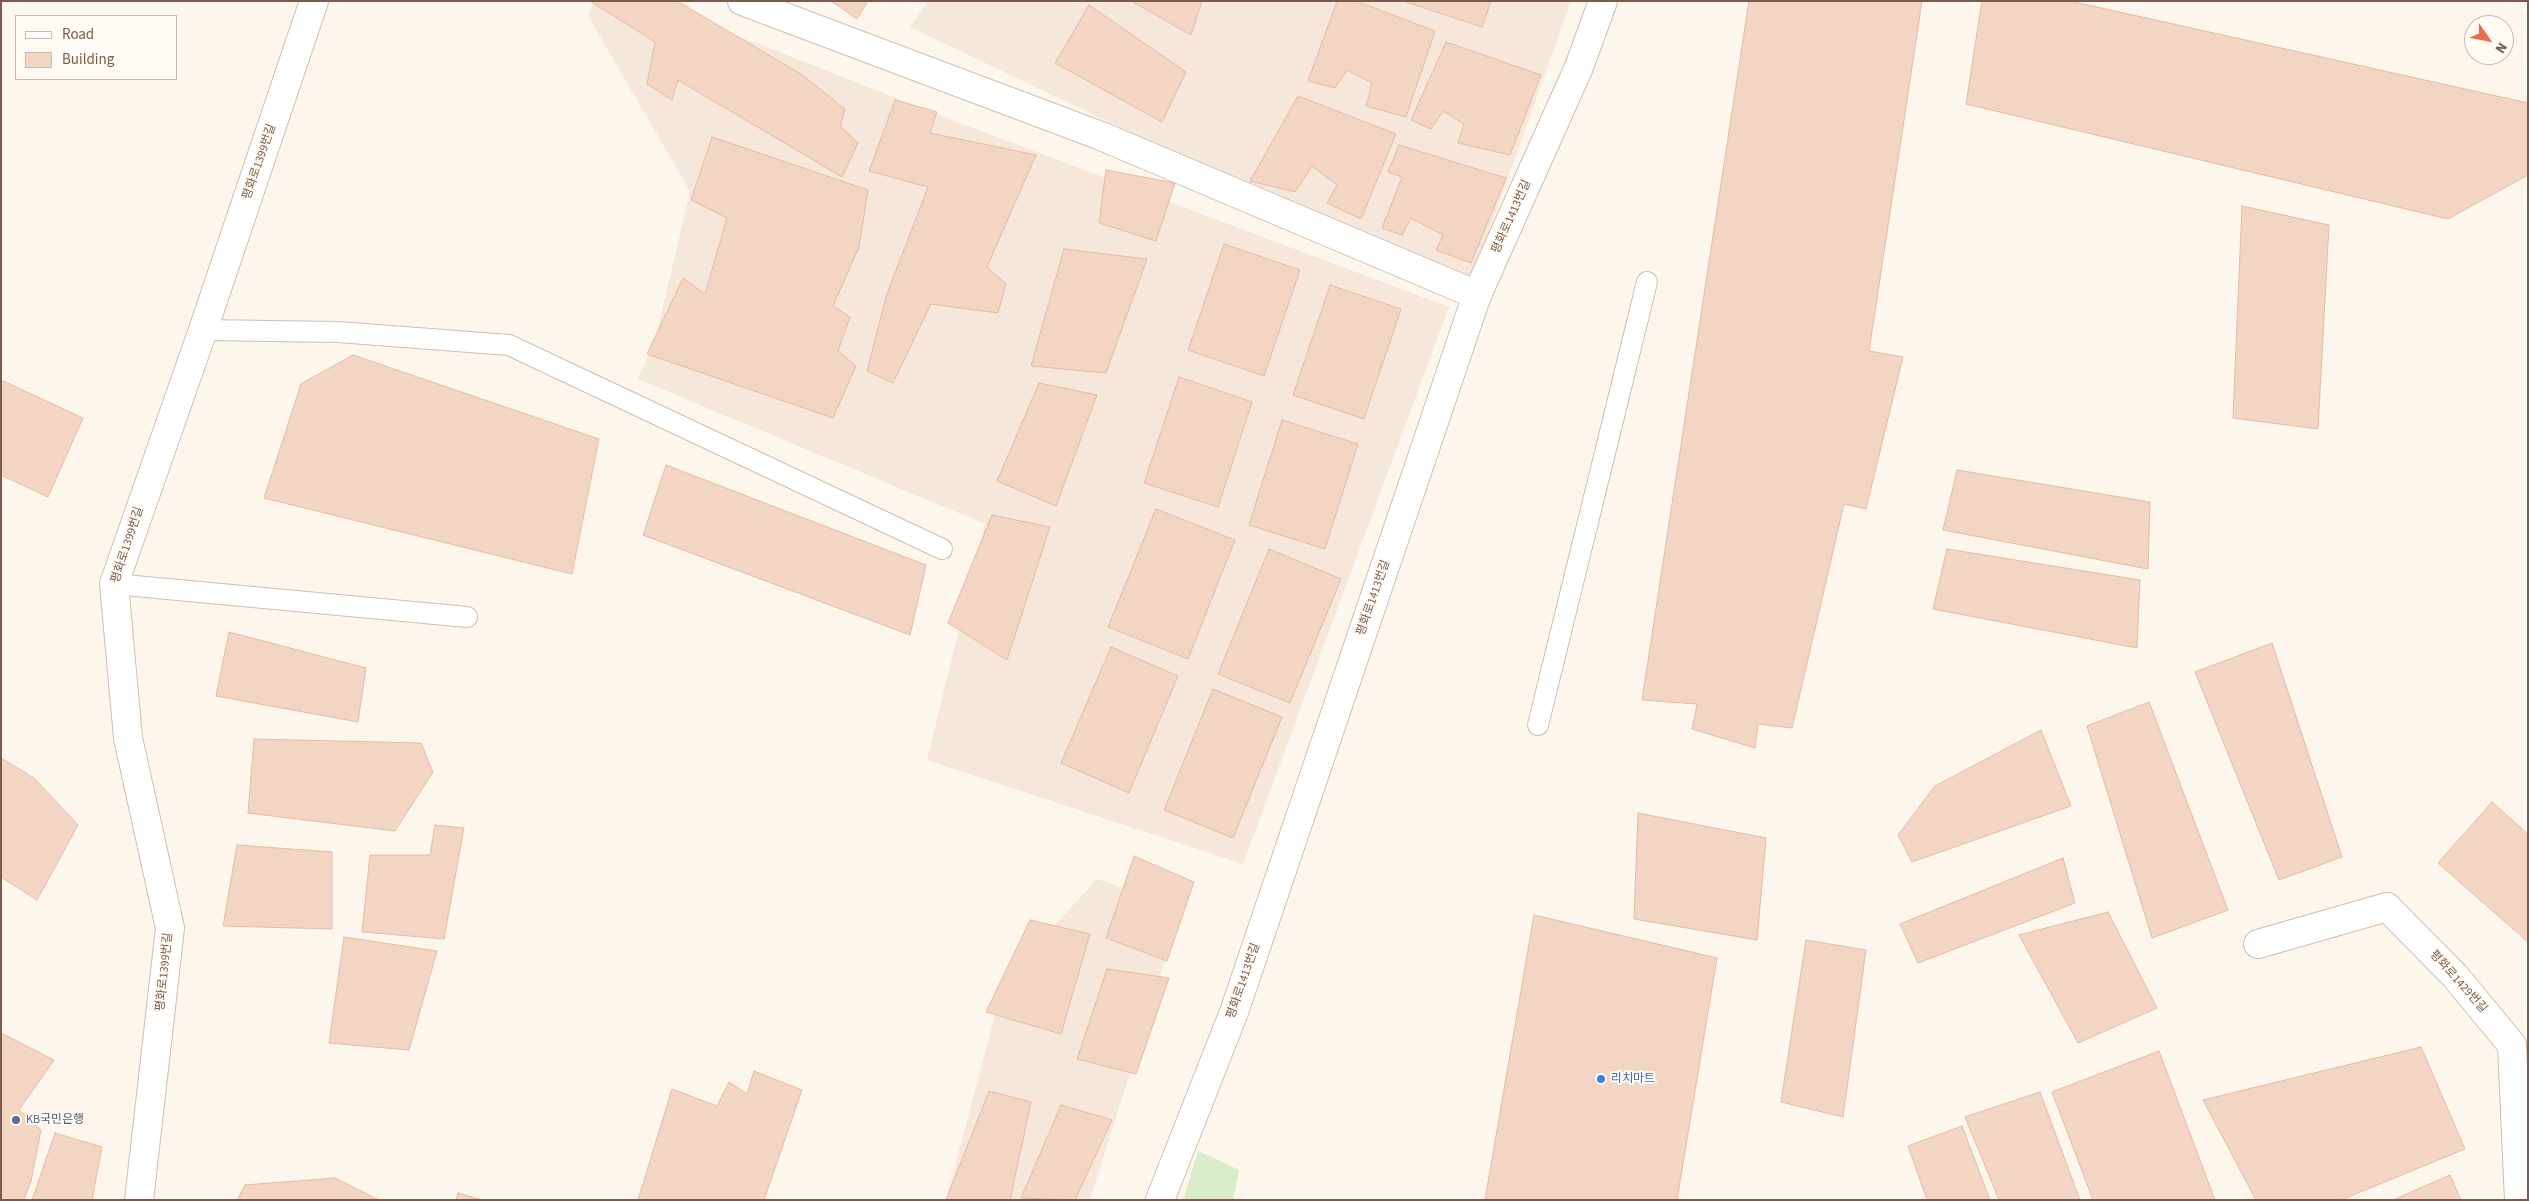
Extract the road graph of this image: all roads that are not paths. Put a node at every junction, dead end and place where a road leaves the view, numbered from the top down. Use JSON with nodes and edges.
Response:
{"nodes":[{"id":1,"x":314,"y":1,"type":"edge"},
{"id":2,"x":742,"y":1,"type":"edge"},
{"id":3,"x":1603,"y":1,"type":"edge"},
{"id":4,"x":1646,"y":282,"type":"dead end"},
{"id":5,"x":1477,"y":295,"type":"junction"},
{"id":6,"x":203,"y":330,"type":"junction"},
{"id":7,"x":942,"y":549,"type":"dead end"},
{"id":8,"x":114,"y":584,"type":"junction"},
{"id":9,"x":467,"y":617,"type":"dead end"},
{"id":10,"x":1538,"y":725,"type":"dead end"},
{"id":11,"x":2258,"y":944,"type":"dead end"},
{"id":12,"x":2521,"y":1076,"type":"edge"},
{"id":13,"x":139,"y":1200,"type":"edge"},
{"id":14,"x":1160,"y":1200,"type":"edge"},
{"id":15,"x":2519,"y":1200,"type":"edge"}],
"edges":[{"from":1,"to":6,"type":"street","name":"평화로1399번길"},
{"from":2,"to":5,"type":"street"},
{"from":3,"to":5,"type":"street","name":"평화로1413번길"},
{"from":4,"to":10,"type":"lane"},
{"from":5,"to":14,"type":"street","name":"평화로1413번길"},
{"from":6,"to":7,"type":"lane"},
{"from":6,"to":8,"type":"street","name":"평화로1399번길"},
{"from":8,"to":9,"type":"lane"},
{"from":8,"to":13,"type":"street","name":"평화로1399번길"},
{"from":11,"to":12,"type":"street","name":"평화로1429번길"},
{"from":12,"to":15,"type":"street","name":"평화로1429번길"}]}
